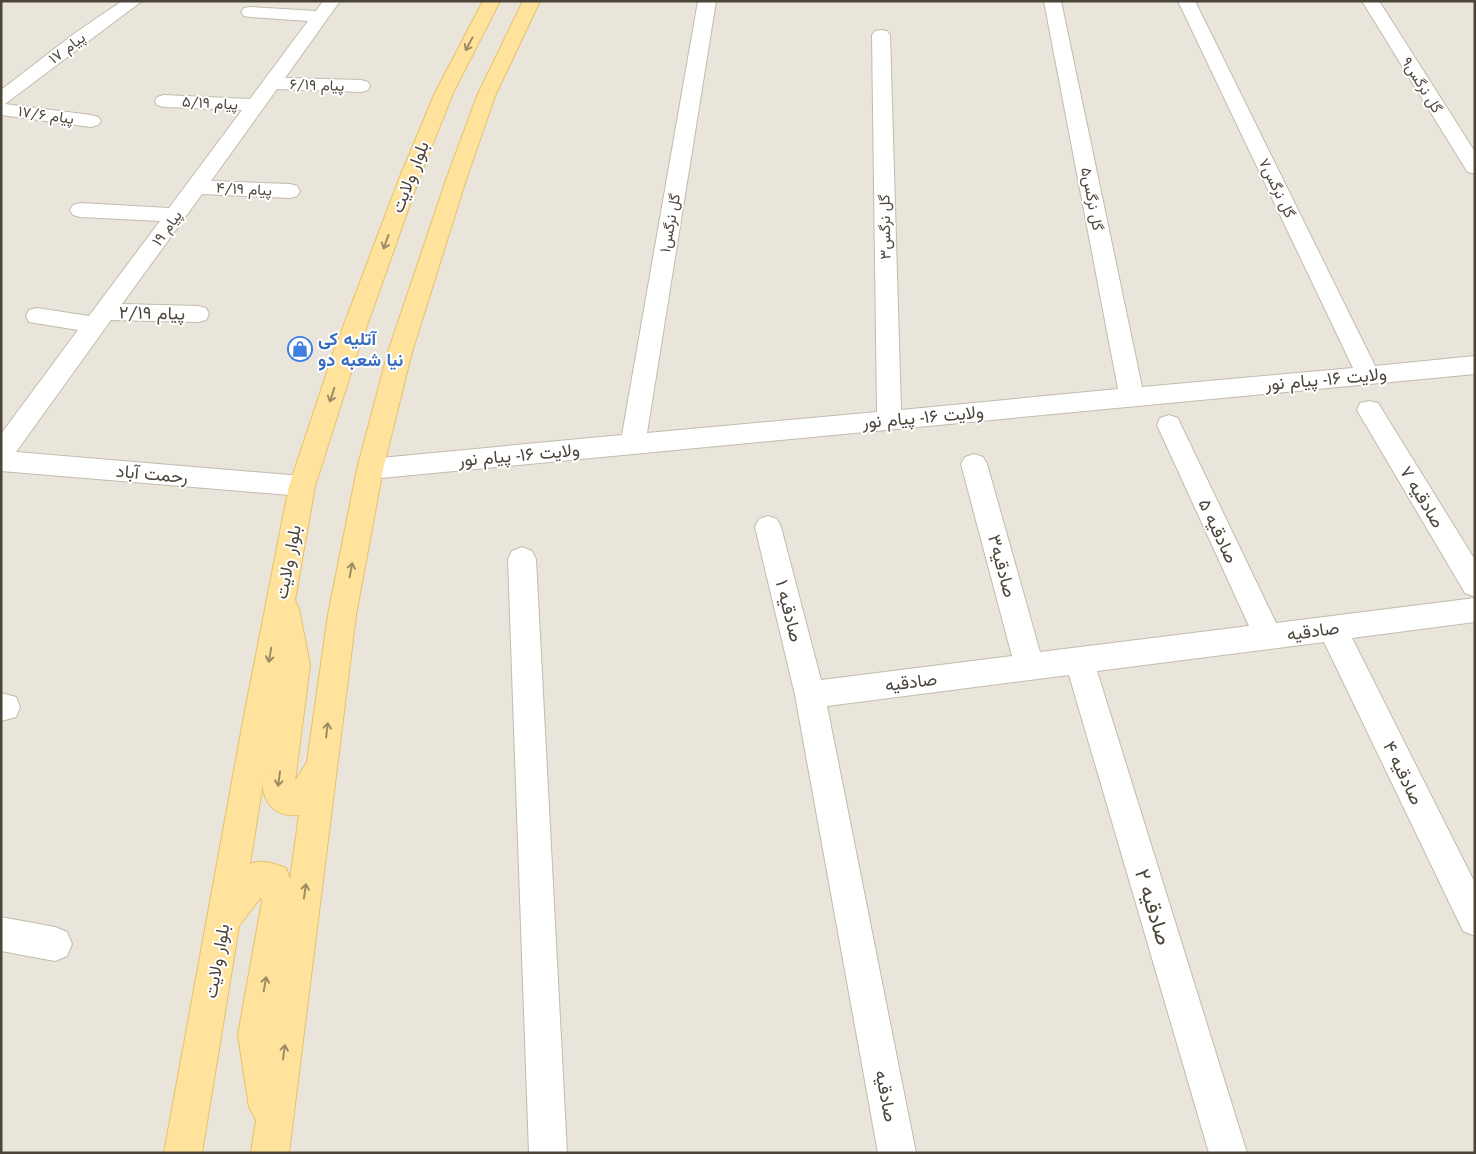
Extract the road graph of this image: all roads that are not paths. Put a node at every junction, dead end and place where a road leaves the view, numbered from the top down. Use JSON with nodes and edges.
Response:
{"nodes":[{"id":1,"x":134,"y":1,"type":"edge"},
{"id":2,"x":492,"y":1,"type":"edge"},
{"id":3,"x":532,"y":1,"type":"edge"},
{"id":4,"x":707,"y":1,"type":"edge"},
{"id":5,"x":1052,"y":1,"type":"edge"},
{"id":6,"x":1186,"y":1,"type":"edge"},
{"id":7,"x":1370,"y":1,"type":"edge"},
{"id":8,"x":327,"y":9,"type":"edge"},
{"id":9,"x":250,"y":12,"type":"dead end"},
{"id":10,"x":881,"y":35,"type":"dead end"},
{"id":11,"x":272,"y":83,"type":"junction"},
{"id":12,"x":361,"y":86,"type":"dead end"},
{"id":13,"x":1,"y":99,"type":"edge"},
{"id":14,"x":164,"y":101,"type":"dead end"},
{"id":15,"x":256,"y":105,"type":"junction"},
{"id":16,"x":1,"y":109,"type":"edge"},
{"id":17,"x":91,"y":121,"type":"dead end"},
{"id":18,"x":1475,"y":168,"type":"edge"},
{"id":19,"x":197,"y":187,"type":"junction"},
{"id":20,"x":290,"y":192,"type":"dead end"},
{"id":21,"x":80,"y":210,"type":"dead end"},
{"id":22,"x":176,"y":215,"type":"junction"},
{"id":23,"x":198,"y":314,"type":"dead end"},
{"id":24,"x":38,"y":316,"type":"dead end"},
{"id":25,"x":101,"y":318,"type":"junction"},
{"id":26,"x":1475,"y":365,"type":"edge"},
{"id":27,"x":1368,"y":375,"type":"junction"},
{"id":28,"x":1132,"y":397,"type":"junction"},
{"id":29,"x":1369,"y":410,"type":"dead end"},
{"id":30,"x":889,"y":420,"type":"junction"},
{"id":31,"x":1169,"y":426,"type":"dead end"},
{"id":32,"x":632,"y":444,"type":"junction"},
{"id":33,"x":1,"y":453,"type":"edge"},
{"id":34,"x":1,"y":461,"type":"edge"},
{"id":35,"x":974,"y":464,"type":"dead end"},
{"id":36,"x":370,"y":469,"type":"junction"},
{"id":37,"x":302,"y":486,"type":"junction"},
{"id":38,"x":768,"y":526,"type":"dead end"},
{"id":39,"x":522,"y":559,"type":"dead end"},
{"id":40,"x":1475,"y":585,"type":"edge"},
{"id":41,"x":283,"y":592,"type":"junction"},
{"id":42,"x":1475,"y":610,"type":"edge"},
{"id":43,"x":1332,"y":628,"type":"junction"},
{"id":44,"x":1268,"y":637,"type":"junction"},
{"id":45,"x":1078,"y":661,"type":"junction"},
{"id":46,"x":1030,"y":667,"type":"junction"},
{"id":47,"x":810,"y":696,"type":"junction"},
{"id":48,"x":322,"y":768,"type":"junction"},
{"id":49,"x":1475,"y":919,"type":"edge"},
{"id":50,"x":224,"y":920,"type":"junction"},
{"id":51,"x":1,"y":934,"type":"edge"},
{"id":52,"x":55,"y":944,"type":"dead end"},
{"id":53,"x":272,"y":1144,"type":"edge"},
{"id":54,"x":183,"y":1153,"type":"edge"},
{"id":55,"x":548,"y":1153,"type":"edge"},
{"id":56,"x":897,"y":1153,"type":"edge"},
{"id":57,"x":1228,"y":1153,"type":"edge"}],
"edges":[{"from":1,"to":13,"type":"street","name":"پیام ۱۷"},
{"from":2,"to":37,"type":"main road","name":"بلوار ولایت","one_way":true},
{"from":3,"to":36,"type":"main road"},
{"from":4,"to":32,"type":"street","name":"گل نرگس۱"},
{"from":5,"to":28,"type":"street","name":"گل نرگس۵"},
{"from":6,"to":27,"type":"street","name":"گل نرگس۷"},
{"from":7,"to":18,"type":"street","name":"گل نرگس۹"},
{"from":8,"to":9,"type":"street"},
{"from":8,"to":11,"type":"street","name":"پیام ۱۹"},
{"from":10,"to":30,"type":"street","name":"گل نرگس۳"},
{"from":11,"to":12,"type":"street","name":"پیام ۶/۱۹"},
{"from":11,"to":15,"type":"street","name":"پیام ۱۹"},
{"from":14,"to":15,"type":"street","name":"پیام ۵/۱۹"},
{"from":15,"to":19,"type":"street","name":"پیام ۱۹"},
{"from":16,"to":17,"type":"street","name":"پیام ۱۷/۶"},
{"from":19,"to":20,"type":"street","name":"پیام ۴/۱۹"},
{"from":19,"to":22,"type":"street","name":"پیام ۱۹"},
{"from":21,"to":22,"type":"street"},
{"from":22,"to":25,"type":"street","name":"پیام ۱۹"},
{"from":23,"to":25,"type":"street","name":"پیام ۲/۱۹"},
{"from":24,"to":25,"type":"street","name":"پیام ۲/۱۹"},
{"from":25,"to":33,"type":"street","name":"پیام ۱۹"},
{"from":26,"to":27,"type":"street","name":"ولایت ۱۶- پیام نور"},
{"from":27,"to":28,"type":"street","name":"ولایت ۱۶- پیام نور"},
{"from":28,"to":30,"type":"street","name":"ولایت ۱۶- پیام نور"},
{"from":29,"to":40,"type":"street","name":"صادقیه ۷"},
{"from":30,"to":32,"type":"street","name":"ولایت ۱۶- پیام نور"},
{"from":31,"to":44,"type":"street","name":"صادقیه ۵"},
{"from":32,"to":36,"type":"street","name":"ولایت ۱۶- پیام نور"},
{"from":34,"to":37,"type":"street","name":"رحمت آباد"},
{"from":35,"to":46,"type":"street","name":"صادقیه۳"},
{"from":48,"to":36,"type":"main road","one_way":true},
{"from":37,"to":41,"type":"main road","name":"بلوار ولایت"},
{"from":38,"to":47,"type":"street","name":"صادقیه ۱"},
{"from":39,"to":55,"type":"street"},
{"from":41,"to":48,"type":"main road","one_way":true},
{"from":41,"to":50,"type":"main road","name":"بلوار ولایت","one_way":true},
{"from":42,"to":43,"type":"street","name":"صادقیه"},
{"from":43,"to":44,"type":"street","name":"صادقیه"},
{"from":43,"to":49,"type":"street","name":"صادقیه ۴"},
{"from":44,"to":45,"type":"street","name":"صادقیه"},
{"from":45,"to":46,"type":"street","name":"صادقیه"},
{"from":45,"to":57,"type":"street","name":"صادقیه ۲"},
{"from":46,"to":47,"type":"street","name":"صادقیه"},
{"from":47,"to":56,"type":"street","name":"صادقیه"},
{"from":53,"to":48,"type":"main road","one_way":true},
{"from":53,"to":50,"type":"main road","one_way":true},
{"from":50,"to":54,"type":"main road","name":"بلوار ولایت"},
{"from":51,"to":52,"type":"street"}]}
